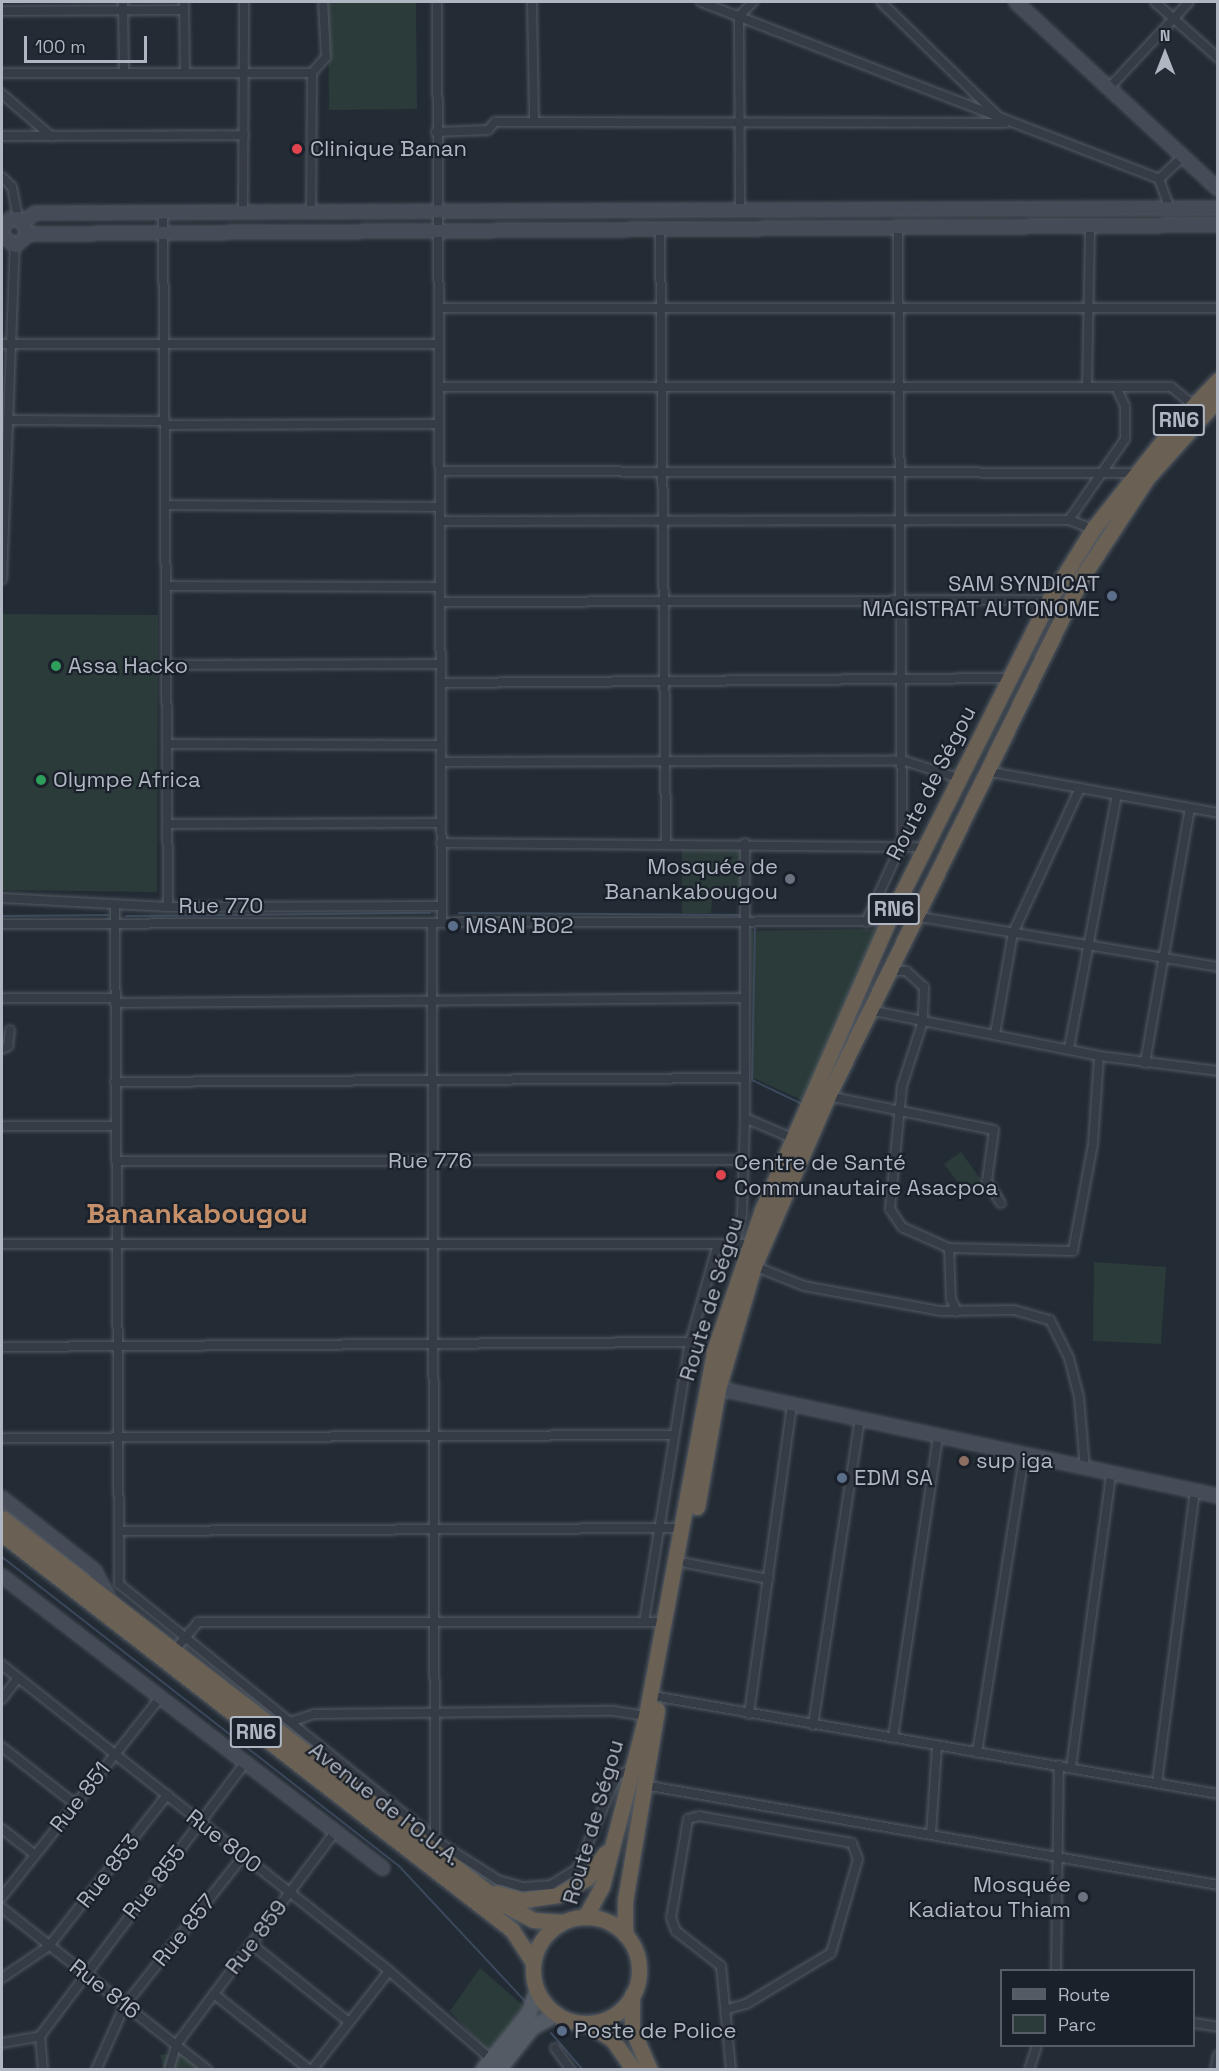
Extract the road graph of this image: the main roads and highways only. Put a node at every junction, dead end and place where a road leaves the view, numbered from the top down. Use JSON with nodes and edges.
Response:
{"nodes":[{"id":1,"x":1016,"y":2,"type":"edge"},
{"id":2,"x":1215,"y":182,"type":"edge"},
{"id":3,"x":1218,"y":208,"type":"edge"},
{"id":4,"x":21,"y":220,"type":"junction"},
{"id":5,"x":1218,"y":225,"type":"edge"},
{"id":6,"x":29,"y":234,"type":"junction"},
{"id":7,"x":5,"y":236,"type":"edge"},
{"id":8,"x":1218,"y":381,"type":"edge"},
{"id":9,"x":1218,"y":399,"type":"edge"},
{"id":10,"x":712,"y":1388,"type":"junction"},
{"id":11,"x":1218,"y":1496,"type":"edge"},
{"id":12,"x":2,"y":1498,"type":"edge"},
{"id":13,"x":2,"y":1518,"type":"edge"},
{"id":14,"x":2,"y":1534,"type":"edge"},
{"id":15,"x":2,"y":1576,"type":"edge"},
{"id":16,"x":111,"y":1602,"type":"junction"},
{"id":17,"x":618,"y":1825,"type":"junction"},
{"id":18,"x":383,"y":1868,"type":"dead end"},
{"id":19,"x":476,"y":1884,"type":"junction"},
{"id":20,"x":585,"y":1917,"type":"junction"},
{"id":21,"x":563,"y":1922,"type":"junction"},
{"id":22,"x":626,"y":1935,"type":"junction"},
{"id":23,"x":533,"y":1962,"type":"junction"},
{"id":24,"x":537,"y":1990,"type":"junction"},
{"id":25,"x":632,"y":1995,"type":"junction"},
{"id":26,"x":557,"y":2014,"type":"junction"},
{"id":27,"x":586,"y":2023,"type":"junction"},
{"id":28,"x":491,"y":2066,"type":"edge"},
{"id":29,"x":634,"y":2070,"type":"edge"},
{"id":30,"x":650,"y":2070,"type":"edge"}],
"edges":[{"from":1,"to":2,"type":"main road"},
{"from":3,"to":4,"type":"main road"},
{"from":4,"to":6,"type":"main road"},
{"from":4,"to":7,"type":"main road"},
{"from":5,"to":6,"type":"main road"},
{"from":6,"to":7,"type":"main road"},
{"from":8,"to":10,"type":"highway","name":"Route de Ségou","number":"RN6"},
{"from":9,"to":10,"type":"highway","name":"Route de Ségou","number":"RN6"},
{"from":10,"to":11,"type":"main road"},
{"from":10,"to":17,"type":"highway","name":"Route de Ségou","number":"RN6"},
{"from":10,"to":22,"type":"highway","name":"Route de Ségou","number":"RN6"},
{"from":12,"to":16,"type":"main road"},
{"from":13,"to":16,"type":"highway","name":"Avenue de l'O.U.A.","number":"RN6"},
{"from":14,"to":23,"type":"highway","name":"Avenue de l'O.U.A.","number":"RN6"},
{"from":15,"to":18,"type":"main road"},
{"from":16,"to":19,"type":"highway","name":"Avenue de l'O.U.A.","number":"RN6"},
{"from":17,"to":19,"type":"highway","number":"RN6"},
{"from":17,"to":20,"type":"highway","name":"Route de Ségou","number":"RN6"},
{"from":19,"to":21,"type":"highway","name":"Avenue de l'O.U.A.","number":"RN6"},
{"from":20,"to":21,"type":"highway"},
{"from":20,"to":22,"type":"highway","name":"Route de Ségou"},
{"from":21,"to":23,"type":"highway"},
{"from":22,"to":25,"type":"highway"},
{"from":23,"to":24,"type":"highway"},
{"from":24,"to":26,"type":"highway"},
{"from":24,"to":28,"type":"main road"},
{"from":25,"to":27,"type":"highway"},
{"from":25,"to":30,"type":"highway"},
{"from":26,"to":27,"type":"highway"},
{"from":26,"to":28,"type":"main road"},
{"from":27,"to":29,"type":"highway"}]}
